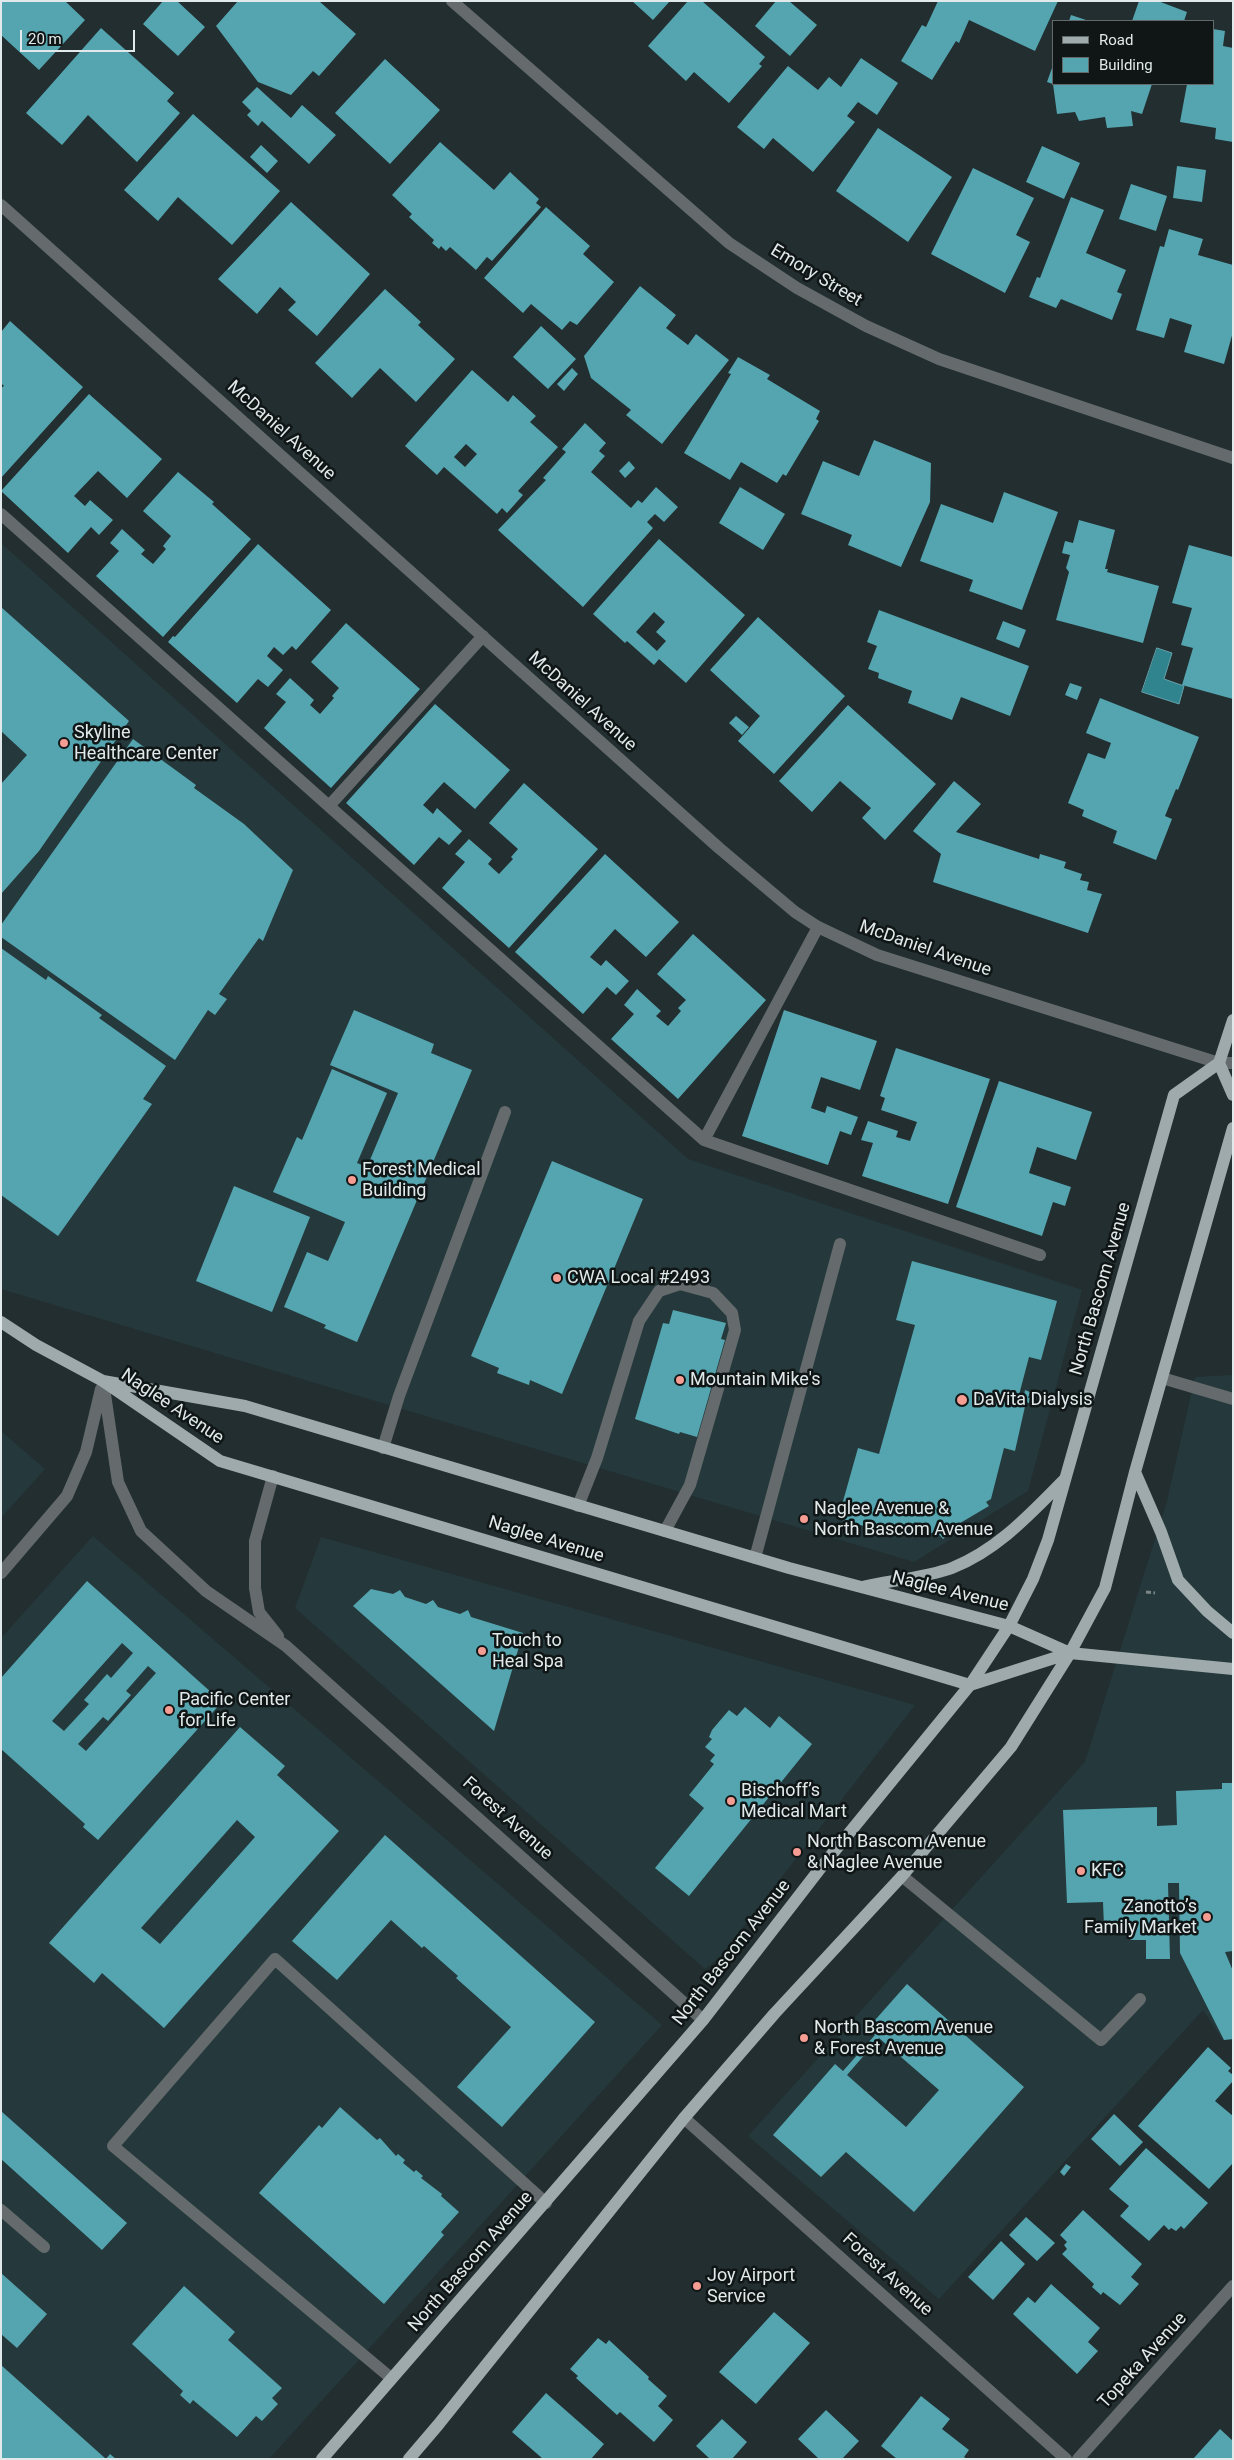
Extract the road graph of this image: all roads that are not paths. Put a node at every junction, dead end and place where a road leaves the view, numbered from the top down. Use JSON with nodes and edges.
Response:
{"nodes":[{"id":1,"x":452,"y":1,"type":"edge"},
{"id":2,"x":1,"y":205,"type":"edge"},
{"id":3,"x":1233,"y":458,"type":"edge"},
{"id":4,"x":1,"y":514,"type":"edge"},
{"id":5,"x":482,"y":636,"type":"junction"},
{"id":6,"x":329,"y":806,"type":"junction"},
{"id":7,"x":818,"y":927,"type":"junction"},
{"id":8,"x":1233,"y":1020,"type":"edge"},
{"id":9,"x":1219,"y":1063,"type":"junction"},
{"id":10,"x":1233,"y":1063,"type":"edge"},
{"id":11,"x":1233,"y":1095,"type":"edge"},
{"id":12,"x":505,"y":1112,"type":"dead end"},
{"id":13,"x":1233,"y":1128,"type":"edge"},
{"id":14,"x":704,"y":1140,"type":"junction"},
{"id":15,"x":840,"y":1244,"type":"dead end"},
{"id":16,"x":1040,"y":1255,"type":"dead end"},
{"id":17,"x":1,"y":1322,"type":"edge"},
{"id":18,"x":1162,"y":1378,"type":"junction"},
{"id":19,"x":103,"y":1381,"type":"junction"},
{"id":20,"x":1233,"y":1400,"type":"edge"},
{"id":21,"x":383,"y":1448,"type":"junction"},
{"id":22,"x":1135,"y":1472,"type":"junction"},
{"id":23,"x":273,"y":1476,"type":"junction"},
{"id":24,"x":1066,"y":1478,"type":"junction"},
{"id":25,"x":578,"y":1506,"type":"junction"},
{"id":26,"x":665,"y":1531,"type":"junction"},
{"id":27,"x":755,"y":1558,"type":"junction"},
{"id":28,"x":1,"y":1573,"type":"edge"},
{"id":29,"x":859,"y":1587,"type":"junction"},
{"id":30,"x":1009,"y":1626,"type":"junction"},
{"id":31,"x":1233,"y":1633,"type":"edge"},
{"id":32,"x":286,"y":1646,"type":"junction"},
{"id":33,"x":1070,"y":1653,"type":"junction"},
{"id":34,"x":1233,"y":1669,"type":"edge"},
{"id":35,"x":970,"y":1685,"type":"junction"},
{"id":36,"x":902,"y":1876,"type":"junction"},
{"id":37,"x":1140,"y":1998,"type":"dead end"},
{"id":38,"x":703,"y":2020,"type":"junction"},
{"id":39,"x":684,"y":2118,"type":"junction"},
{"id":40,"x":546,"y":2203,"type":"junction"},
{"id":41,"x":1,"y":2210,"type":"edge"},
{"id":42,"x":44,"y":2248,"type":"dead end"},
{"id":43,"x":1233,"y":2286,"type":"edge"},
{"id":44,"x":391,"y":2378,"type":"junction"},
{"id":45,"x":322,"y":2459,"type":"edge"},
{"id":46,"x":408,"y":2459,"type":"edge"},
{"id":47,"x":1066,"y":2459,"type":"edge"},
{"id":48,"x":1078,"y":2459,"type":"edge"}],
"edges":[{"from":1,"to":3,"type":"street","name":"Emory Street"},
{"from":2,"to":5,"type":"street","name":"McDaniel Avenue"},
{"from":4,"to":6,"type":"street"},
{"from":5,"to":6,"type":"street"},
{"from":5,"to":7,"type":"street","name":"McDaniel Avenue"},
{"from":6,"to":14,"type":"street"},
{"from":7,"to":9,"type":"street","name":"McDaniel Avenue"},
{"from":7,"to":14,"type":"street"},
{"from":8,"to":9,"type":"main road"},
{"from":9,"to":10,"type":"street","name":"McDaniel Avenue"},
{"from":9,"to":11,"type":"main road"},
{"from":9,"to":24,"type":"main road","name":"North Bascom Avenue"},
{"from":12,"to":21,"type":"street"},
{"from":13,"to":18,"type":"main road"},
{"from":14,"to":16,"type":"street"},
{"from":15,"to":27,"type":"street"},
{"from":17,"to":19,"type":"main road"},
{"from":18,"to":20,"type":"street"},
{"from":18,"to":22,"type":"main road"},
{"from":19,"to":21,"type":"main road","name":"Naglee Avenue"},
{"from":19,"to":23,"type":"main road","name":"Naglee Avenue"},
{"from":19,"to":28,"type":"street"},
{"from":19,"to":32,"type":"street","name":"Forest Avenue"},
{"from":21,"to":25,"type":"main road","name":"Naglee Avenue"},
{"from":22,"to":31,"type":"main road"},
{"from":22,"to":33,"type":"main road"},
{"from":23,"to":32,"type":"street","name":"Forest Avenue"},
{"from":23,"to":35,"type":"main road","name":"Naglee Avenue"},
{"from":24,"to":29,"type":"main road"},
{"from":24,"to":30,"type":"main road","name":"North Bascom Avenue"},
{"from":25,"to":26,"type":"main road","name":"Naglee Avenue"},
{"from":25,"to":26,"type":"street"},
{"from":26,"to":27,"type":"main road","name":"Naglee Avenue"},
{"from":27,"to":29,"type":"main road","name":"Naglee Avenue"},
{"from":29,"to":30,"type":"main road","name":"Naglee Avenue"},
{"from":30,"to":33,"type":"main road","name":"Naglee Avenue"},
{"from":30,"to":35,"type":"main road","name":"North Bascom Avenue"},
{"from":32,"to":38,"type":"street","name":"Forest Avenue"},
{"from":33,"to":34,"type":"main road","name":"Naglee Avenue"},
{"from":33,"to":35,"type":"main road","name":"Naglee Avenue"},
{"from":33,"to":36,"type":"main road"},
{"from":35,"to":38,"type":"main road","name":"North Bascom Avenue"},
{"from":36,"to":37,"type":"street"},
{"from":36,"to":39,"type":"main road"},
{"from":38,"to":40,"type":"main road","name":"North Bascom Avenue"},
{"from":39,"to":46,"type":"main road"},
{"from":39,"to":47,"type":"street","name":"Forest Avenue"},
{"from":40,"to":44,"type":"main road","name":"North Bascom Avenue"},
{"from":40,"to":44,"type":"street"},
{"from":41,"to":42,"type":"street"},
{"from":43,"to":48,"type":"street","name":"Topeka Avenue"},
{"from":44,"to":45,"type":"main road","name":"North Bascom Avenue"}]}
